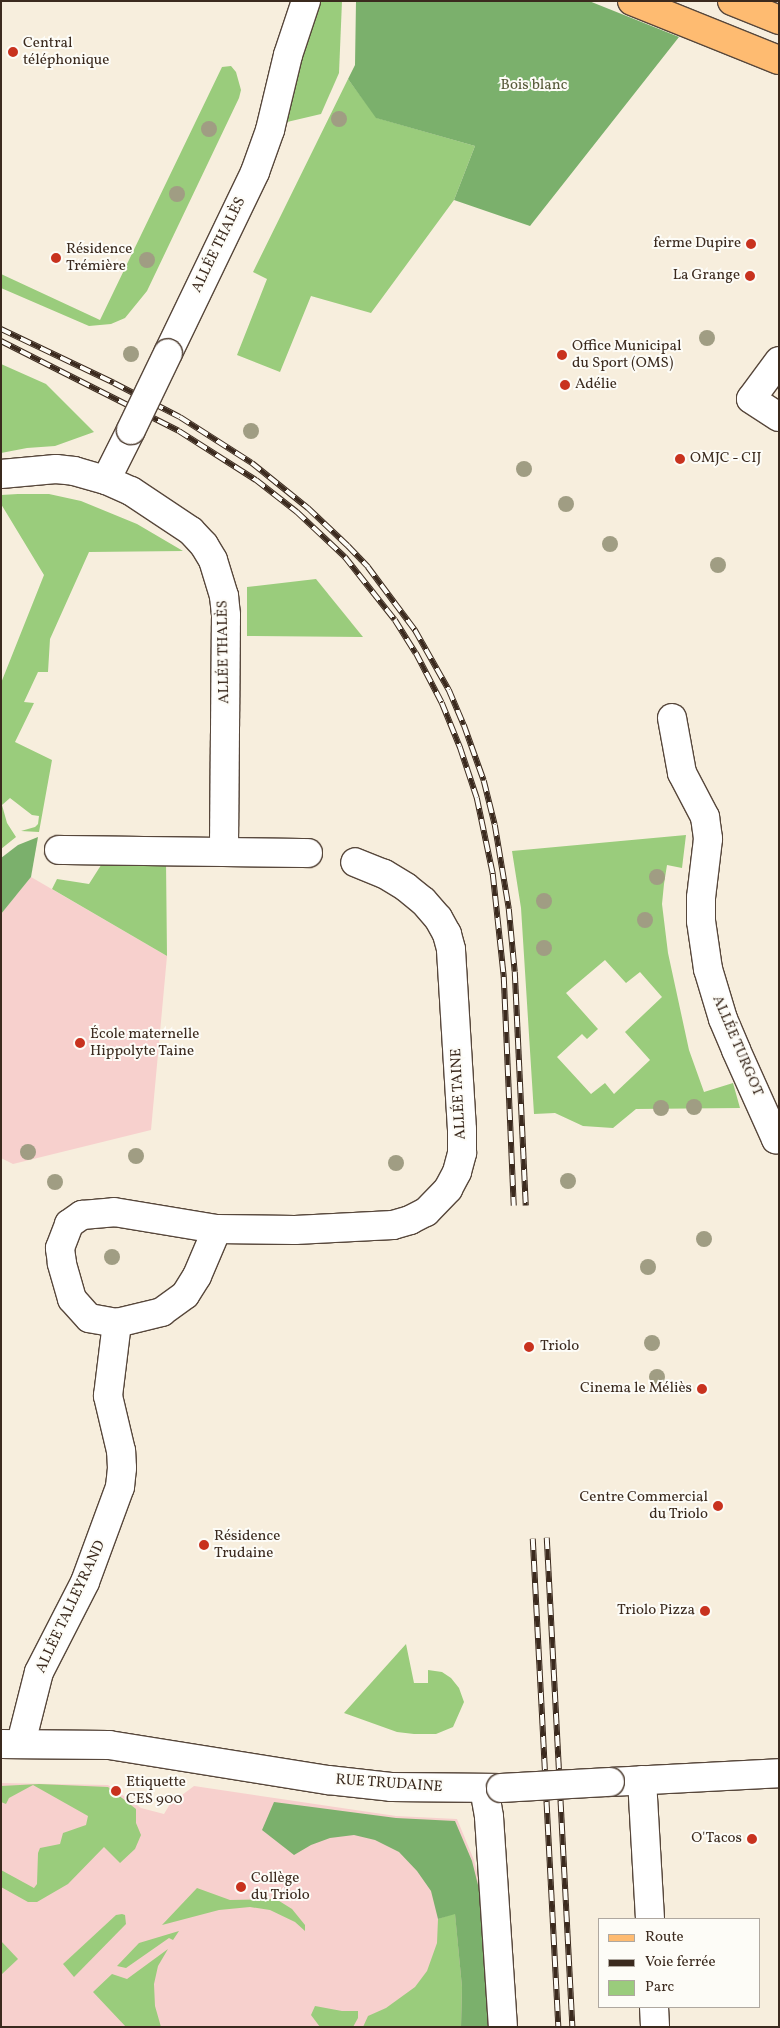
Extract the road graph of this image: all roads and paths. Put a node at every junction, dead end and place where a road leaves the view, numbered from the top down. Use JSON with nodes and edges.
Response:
{"nodes":[{"id":1,"x":306,"y":1,"type":"edge"},
{"id":2,"x":632,"y":1,"type":"edge"},
{"id":3,"x":732,"y":1,"type":"edge"},
{"id":4,"x":779,"y":20,"type":"edge"},
{"id":5,"x":779,"y":60,"type":"edge"},
{"id":6,"x":779,"y":361,"type":"edge"},
{"id":7,"x":779,"y":417,"type":"edge"},
{"id":8,"x":1,"y":474,"type":"edge"},
{"id":9,"x":106,"y":480,"type":"junction"},
{"id":10,"x":672,"y":718,"type":"dead end"},
{"id":11,"x":59,"y":850,"type":"dead end"},
{"id":12,"x":224,"y":852,"type":"junction"},
{"id":13,"x":308,"y":853,"type":"dead end"},
{"id":14,"x":355,"y":862,"type":"dead end"},
{"id":15,"x":777,"y":1139,"type":"edge"},
{"id":16,"x":217,"y":1229,"type":"junction"},
{"id":17,"x":117,"y":1323,"type":"junction"},
{"id":18,"x":11,"y":1744,"type":"edge"},
{"id":19,"x":779,"y":1773,"type":"edge"},
{"id":20,"x":642,"y":1780,"type":"junction"},
{"id":21,"x":493,"y":1788,"type":"junction"},
{"id":22,"x":650,"y":1918,"type":"edge"},
{"id":23,"x":654,"y":2008,"type":"edge"},
{"id":24,"x":503,"y":2027,"type":"edge"},
{"id":25,"x":655,"y":2027,"type":"edge"}],
"edges":[{"from":1,"to":9,"type":"street","name":"ALLÉE THALÈS","bridge":true},
{"from":2,"to":5,"type":"main road"},
{"from":3,"to":4,"type":"main road"},
{"from":6,"to":7,"type":"street"},
{"from":8,"to":9,"type":"street","name":"ALLÉE THALÈS"},
{"from":9,"to":12,"type":"street","name":"ALLÉE THALÈS"},
{"from":10,"to":15,"type":"street","name":"ALLÉE TURGOT"},
{"from":11,"to":12,"type":"street"},
{"from":12,"to":13,"type":"street"},
{"from":14,"to":16,"type":"street","name":"ALLÉE TAINE"},
{"from":16,"to":17,"type":"street","name":"ALLÉE TAINE"},
{"from":16,"to":17,"type":"street","name":"ALLÉE TAINE"},
{"from":17,"to":18,"type":"street","name":"ALLÉE TALLEYRAND"},
{"from":18,"to":21,"type":"street","name":"RUE TRUDAINE"},
{"from":19,"to":20,"type":"street","name":"RUE TRUDAINE"},
{"from":20,"to":21,"type":"street","name":"RUE TRUDAINE","bridge":true},
{"from":20,"to":22,"type":"street"},
{"from":21,"to":24,"type":"street"},
{"from":23,"to":25,"type":"street"}]}
